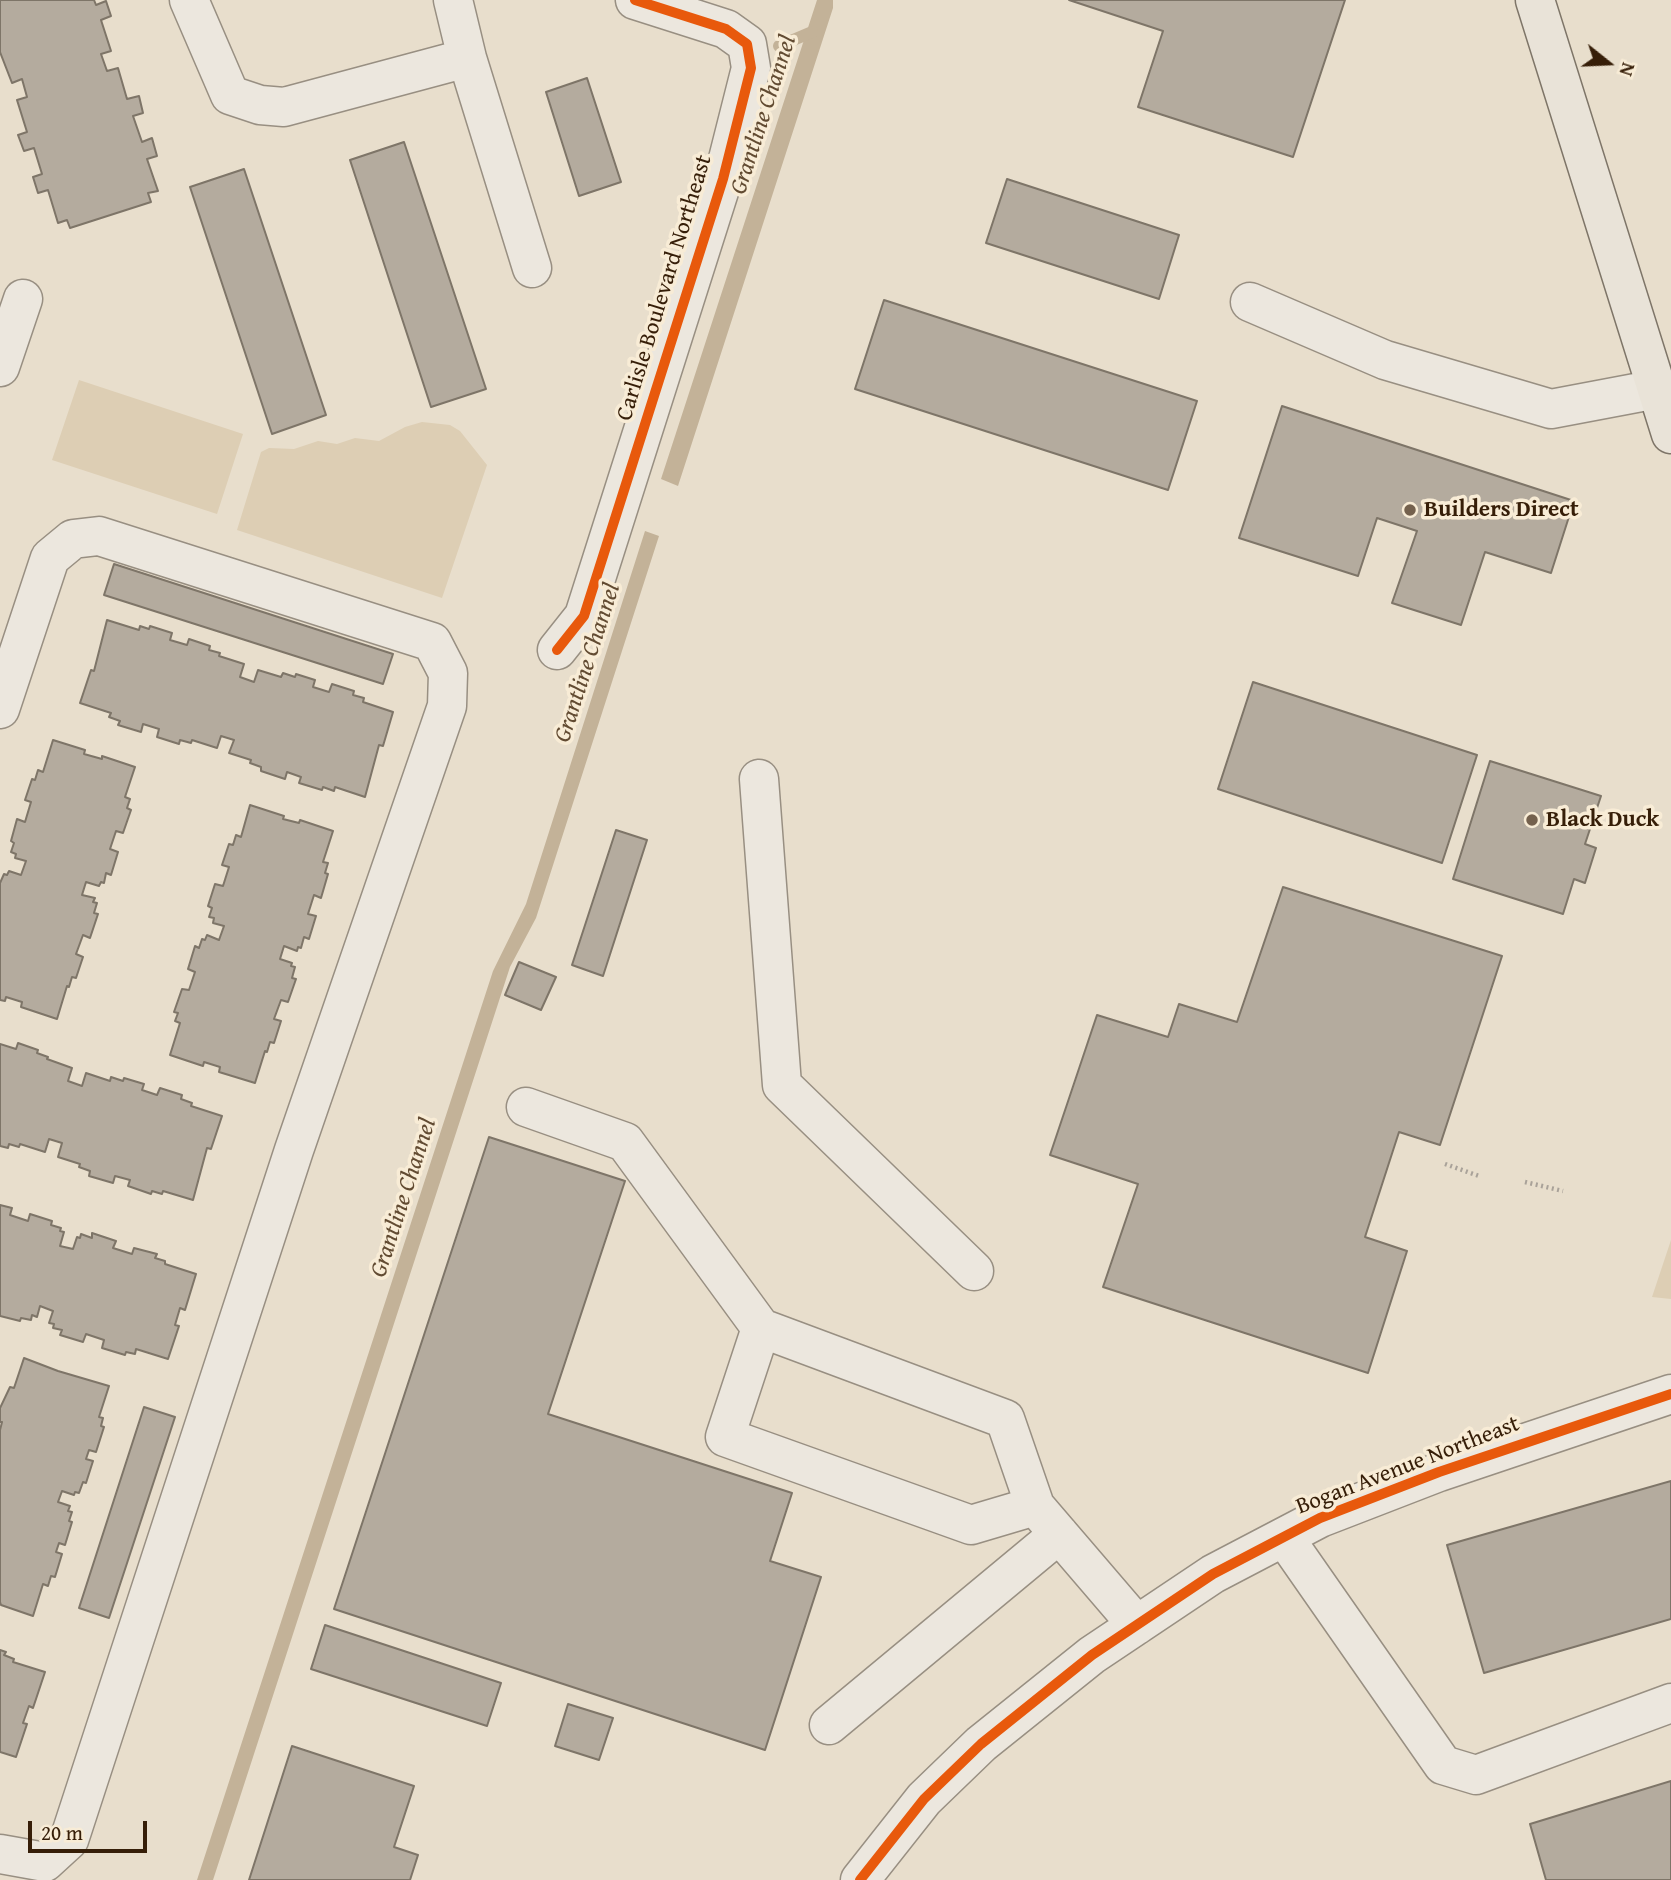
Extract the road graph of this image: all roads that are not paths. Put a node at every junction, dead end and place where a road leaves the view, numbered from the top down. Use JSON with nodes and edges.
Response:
{"nodes":[{"id":1,"x":188,"y":0,"type":"edge"},
{"id":2,"x":453,"y":0,"type":"edge"},
{"id":3,"x":635,"y":0,"type":"edge"},
{"id":4,"x":1535,"y":0,"type":"edge"},
{"id":5,"x":467,"y":58,"type":"junction"},
{"id":6,"x":532,"y":268,"type":"dead end"},
{"id":7,"x":23,"y":299,"type":"dead end"},
{"id":8,"x":1250,"y":302,"type":"dead end"},
{"id":9,"x":0,"y":367,"type":"edge"},
{"id":10,"x":1657,"y":389,"type":"junction"},
{"id":11,"x":1671,"y":434,"type":"edge"},
{"id":12,"x":557,"y":650,"type":"dead end"},
{"id":13,"x":0,"y":709,"type":"edge"},
{"id":14,"x":759,"y":779,"type":"dead end"},
{"id":15,"x":526,"y":1107,"type":"dead end"},
{"id":16,"x":974,"y":1271,"type":"dead end"},
{"id":17,"x":761,"y":1328,"type":"junction"},
{"id":18,"x":1671,"y":1394,"type":"edge"},
{"id":19,"x":1047,"y":1520,"type":"junction"},
{"id":20,"x":1284,"y":1537,"type":"junction"},
{"id":21,"x":1137,"y":1625,"type":"junction"},
{"id":22,"x":1671,"y":1703,"type":"edge"},
{"id":23,"x":829,"y":1725,"type":"dead end"},
{"id":24,"x":0,"y":1854,"type":"edge"},
{"id":25,"x":860,"y":1880,"type":"edge"}],
"edges":[{"from":1,"to":5,"type":"street"},
{"from":2,"to":5,"type":"street"},
{"from":3,"to":12,"type":"street","name":"Carlisle Boulevard Northeast"},
{"from":4,"to":10,"type":"main road"},
{"from":5,"to":6,"type":"street"},
{"from":7,"to":9,"type":"street"},
{"from":8,"to":10,"type":"street"},
{"from":10,"to":11,"type":"main road"},
{"from":13,"to":24,"type":"street"},
{"from":14,"to":16,"type":"street"},
{"from":15,"to":17,"type":"street"},
{"from":17,"to":19,"type":"street"},
{"from":17,"to":19,"type":"street"},
{"from":18,"to":20,"type":"street","name":"Bogan Avenue Northeast"},
{"from":19,"to":21,"type":"street"},
{"from":19,"to":23,"type":"street"},
{"from":20,"to":21,"type":"street","name":"Bogan Avenue Northeast"},
{"from":20,"to":22,"type":"street"},
{"from":21,"to":25,"type":"street","name":"Bogan Avenue Northeast"}]}
